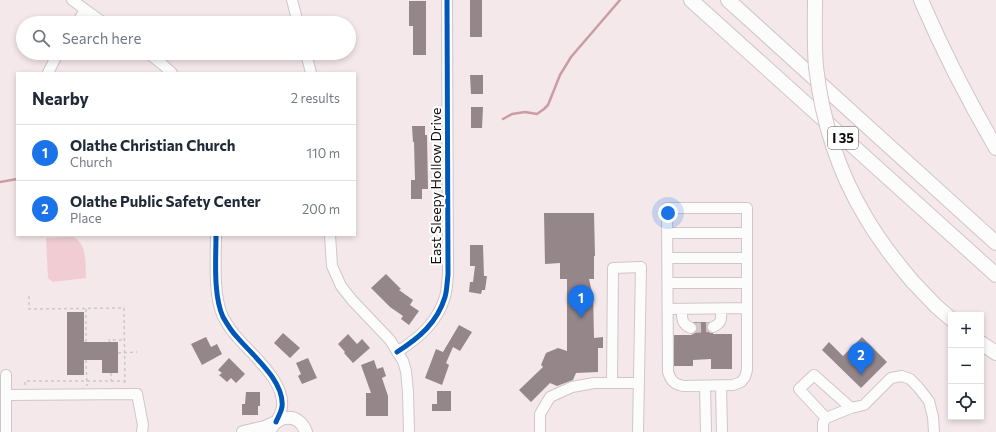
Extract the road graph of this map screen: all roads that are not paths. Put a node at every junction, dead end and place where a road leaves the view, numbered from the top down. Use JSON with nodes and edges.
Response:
{"nodes":[{"id":1,"x":72,"y":0,"type":"edge"},
{"id":2,"x":292,"y":0,"type":"edge"},
{"id":3,"x":447,"y":0,"type":"edge"},
{"id":4,"x":691,"y":0,"type":"edge"},
{"id":5,"x":728,"y":0,"type":"edge"},
{"id":6,"x":815,"y":0,"type":"edge"},
{"id":7,"x":921,"y":0,"type":"edge"},
{"id":8,"x":85,"y":10,"type":"junction"},
{"id":9,"x":81,"y":16,"type":"edge"},
{"id":10,"x":94,"y":16,"type":"edge"},
{"id":11,"x":296,"y":16,"type":"edge"},
{"id":12,"x":54,"y":60,"type":"edge"},
{"id":13,"x":157,"y":60,"type":"edge"},
{"id":14,"x":308,"y":60,"type":"edge"},
{"id":15,"x":48,"y":72,"type":"edge"},
{"id":16,"x":171,"y":72,"type":"edge"},
{"id":17,"x":311,"y":72,"type":"edge"},
{"id":18,"x":996,"y":148,"type":"edge"},
{"id":19,"x":668,"y":233,"type":"junction"},
{"id":20,"x":747,"y":233,"type":"junction"},
{"id":21,"x":216,"y":236,"type":"edge"},
{"id":22,"x":330,"y":236,"type":"edge"},
{"id":23,"x":996,"y":243,"type":"edge"},
{"id":24,"x":668,"y":258,"type":"junction"},
{"id":25,"x":747,"y":258,"type":"junction"},
{"id":26,"x":996,"y":275,"type":"edge"},
{"id":27,"x":668,"y":283,"type":"junction"},
{"id":28,"x":747,"y":283,"type":"junction"},
{"id":29,"x":721,"y":308,"type":"junction"},
{"id":30,"x":747,"y":308,"type":"junction"},
{"id":31,"x":668,"y":309,"type":"junction"},
{"id":32,"x":682,"y":309,"type":"junction"},
{"id":33,"x":948,"y":316,"type":"edge"},
{"id":34,"x":713,"y":327,"type":"dead end"},
{"id":35,"x":691,"y":328,"type":"dead end"},
{"id":36,"x":984,"y":345,"type":"edge"},
{"id":37,"x":397,"y":352,"type":"junction"},
{"id":38,"x":996,"y":353,"type":"edge"},
{"id":39,"x":6,"y":375,"type":"dead end"},
{"id":40,"x":612,"y":384,"type":"junction"},
{"id":41,"x":638,"y":384,"type":"junction"},
{"id":42,"x":706,"y":386,"type":"junction"},
{"id":43,"x":721,"y":386,"type":"junction"},
{"id":44,"x":6,"y":395,"type":"junction"},
{"id":45,"x":281,"y":398,"type":"junction"},
{"id":46,"x":851,"y":408,"type":"junction"},
{"id":47,"x":826,"y":418,"type":"junction"},
{"id":48,"x":294,"y":419,"type":"junction"},
{"id":49,"x":273,"y":426,"type":"edge"},
{"id":50,"x":308,"y":430,"type":"edge"},
{"id":51,"x":6,"y":432,"type":"edge"},
{"id":52,"x":142,"y":432,"type":"edge"},
{"id":53,"x":243,"y":432,"type":"edge"},
{"id":54,"x":409,"y":432,"type":"edge"},
{"id":55,"x":540,"y":432,"type":"edge"},
{"id":56,"x":638,"y":432,"type":"edge"},
{"id":57,"x":706,"y":432,"type":"edge"},
{"id":58,"x":722,"y":432,"type":"edge"},
{"id":59,"x":823,"y":432,"type":"edge"},
{"id":60,"x":934,"y":432,"type":"edge"}],
"edges":[{"from":1,"to":8,"type":"street"},
{"from":2,"to":11,"type":"street"},
{"from":3,"to":37,"type":"street","name":"East Sleepy Hollow Drive"},
{"from":4,"to":26,"type":"highway","number":"I 35"},
{"from":5,"to":23,"type":"highway","number":"I 35"},
{"from":6,"to":33,"type":"highway","bridge":true},
{"from":7,"to":18,"type":"highway"},
{"from":8,"to":9,"type":"street"},
{"from":8,"to":10,"type":"street"},
{"from":12,"to":15,"type":"street"},
{"from":13,"to":16,"type":"street"},
{"from":14,"to":17,"type":"street"},
{"from":19,"to":20,"type":"street"},
{"from":19,"to":20,"type":"street"},
{"from":19,"to":24,"type":"street"},
{"from":20,"to":25,"type":"street"},
{"from":21,"to":45,"type":"street"},
{"from":22,"to":37,"type":"street"},
{"from":24,"to":25,"type":"street"},
{"from":24,"to":27,"type":"street"},
{"from":25,"to":28,"type":"street"},
{"from":27,"to":28,"type":"street"},
{"from":27,"to":31,"type":"street"},
{"from":28,"to":30,"type":"street"},
{"from":29,"to":30,"type":"street"},
{"from":29,"to":32,"type":"street"},
{"from":29,"to":34,"type":"street"},
{"from":30,"to":43,"type":"street"},
{"from":31,"to":32,"type":"street"},
{"from":31,"to":42,"type":"street"},
{"from":32,"to":35,"type":"street"},
{"from":36,"to":38,"type":"highway"},
{"from":37,"to":54,"type":"street"},
{"from":39,"to":44,"type":"street"},
{"from":40,"to":41,"type":"street"},
{"from":40,"to":41,"type":"street"},
{"from":40,"to":55,"type":"street"},
{"from":41,"to":56,"type":"street"},
{"from":42,"to":43,"type":"street"},
{"from":42,"to":57,"type":"street"},
{"from":43,"to":58,"type":"street"},
{"from":44,"to":51,"type":"street"},
{"from":44,"to":52,"type":"street"},
{"from":45,"to":48,"type":"street"},
{"from":45,"to":49,"type":"street"},
{"from":46,"to":47,"type":"street"},
{"from":46,"to":47,"type":"street"},
{"from":46,"to":60,"type":"street"},
{"from":47,"to":59,"type":"street"},
{"from":48,"to":49,"type":"main road"},
{"from":48,"to":50,"type":"main road"},
{"from":49,"to":53,"type":"main road"}]}
